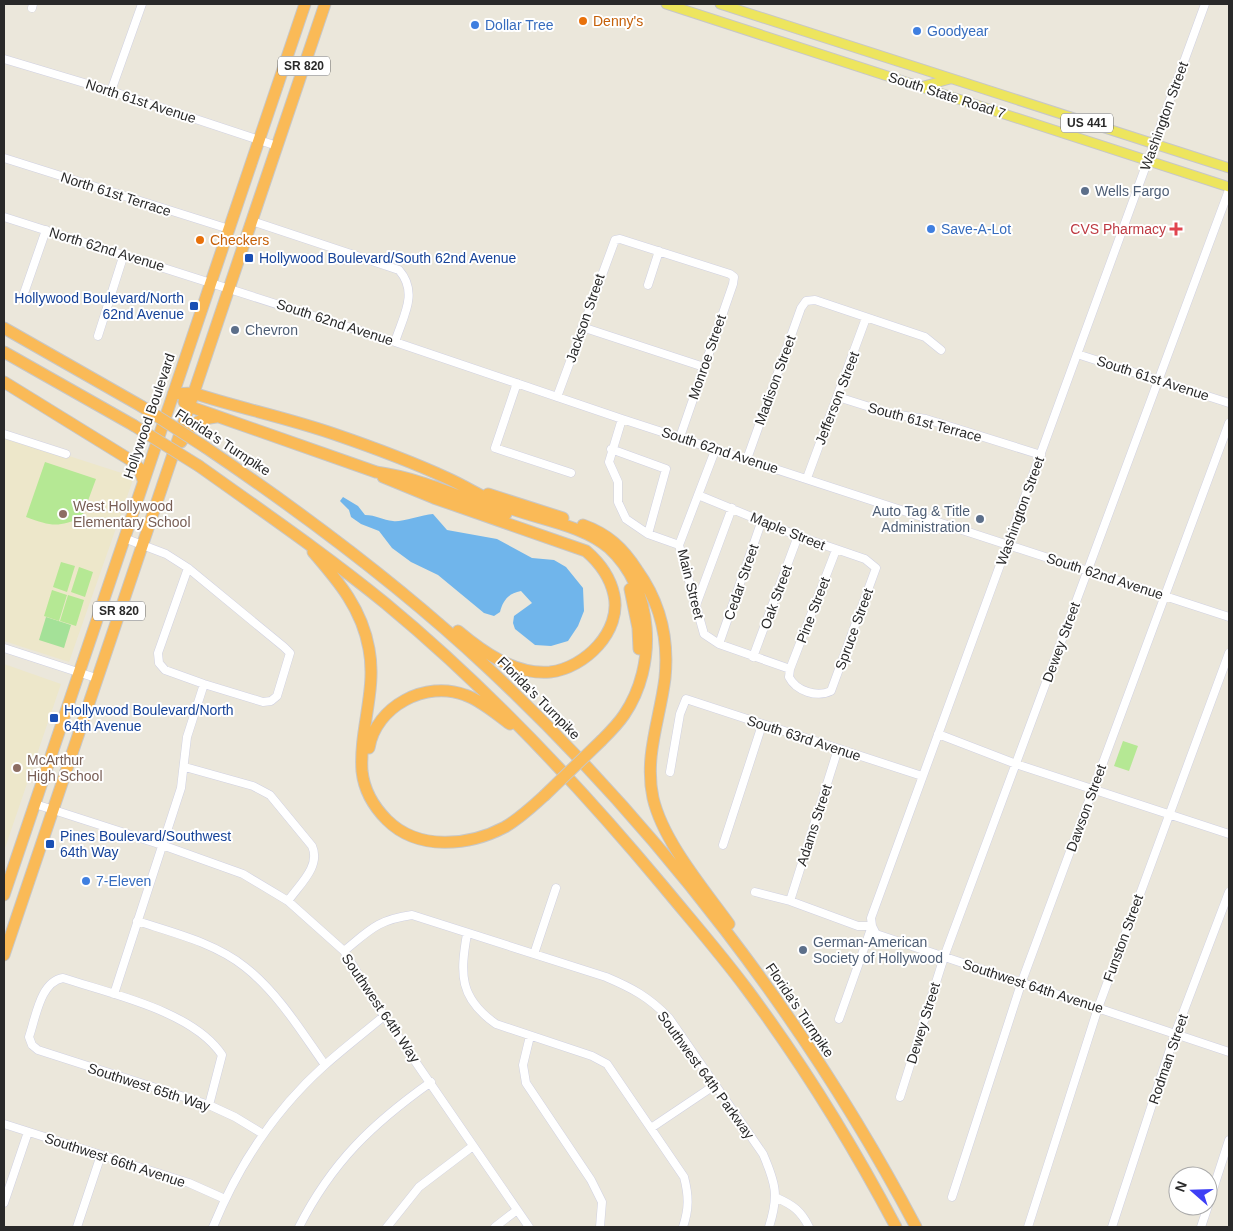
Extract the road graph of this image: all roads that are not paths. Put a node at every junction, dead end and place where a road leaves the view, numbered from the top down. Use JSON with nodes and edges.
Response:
{"nodes":[{"id":1,"x":142,"y":4,"type":"edge"},
{"id":2,"x":305,"y":4,"type":"edge"},
{"id":3,"x":325,"y":4,"type":"edge"},
{"id":4,"x":666,"y":4,"type":"edge"},
{"id":5,"x":720,"y":4,"type":"edge"},
{"id":6,"x":1205,"y":4,"type":"edge"},
{"id":7,"x":4,"y":59,"type":"edge"},
{"id":8,"x":955,"y":81,"type":"junction"},
{"id":9,"x":919,"y":86,"type":"junction"},
{"id":10,"x":112,"y":91,"type":"junction"},
{"id":11,"x":934,"y":91,"type":"junction"},
{"id":12,"x":259,"y":140,"type":"junction"},
{"id":13,"x":1154,"y":144,"type":"junction"},
{"id":14,"x":277,"y":146,"type":"junction"},
{"id":15,"x":4,"y":158,"type":"edge"},
{"id":16,"x":1148,"y":160,"type":"junction"},
{"id":17,"x":1229,"y":168,"type":"edge"},
{"id":18,"x":1229,"y":188,"type":"edge"},
{"id":19,"x":4,"y":217,"type":"edge"},
{"id":20,"x":252,"y":221,"type":"junction"},
{"id":21,"x":228,"y":229,"type":"junction"},
{"id":22,"x":46,"y":230,"type":"junction"},
{"id":23,"x":659,"y":252,"type":"junction"},
{"id":24,"x":124,"y":254,"type":"junction"},
{"id":25,"x":210,"y":282,"type":"junction"},
{"id":26,"x":648,"y":285,"type":"dead end"},
{"id":27,"x":229,"y":288,"type":"junction"},
{"id":28,"x":22,"y":299,"type":"dead end"},
{"id":29,"x":866,"y":318,"type":"junction"},
{"id":30,"x":582,"y":327,"type":"junction"},
{"id":31,"x":4,"y":328,"type":"edge"},
{"id":32,"x":98,"y":336,"type":"dead end"},
{"id":33,"x":395,"y":342,"type":"junction"},
{"id":34,"x":941,"y":350,"type":"dead end"},
{"id":35,"x":4,"y":352,"type":"edge"},
{"id":36,"x":1076,"y":354,"type":"junction"},
{"id":37,"x":704,"y":367,"type":"junction"},
{"id":38,"x":1159,"y":379,"type":"junction"},
{"id":39,"x":4,"y":382,"type":"edge"},
{"id":40,"x":517,"y":383,"type":"junction"},
{"id":41,"x":193,"y":393,"type":"junction"},
{"id":42,"x":173,"y":394,"type":"junction"},
{"id":43,"x":557,"y":397,"type":"junction"},
{"id":44,"x":838,"y":397,"type":"junction"},
{"id":45,"x":1229,"y":403,"type":"edge"},
{"id":46,"x":188,"y":406,"type":"junction"},
{"id":47,"x":221,"y":416,"type":"junction"},
{"id":48,"x":622,"y":419,"type":"junction"},
{"id":49,"x":1229,"y":422,"type":"edge"},
{"id":50,"x":4,"y":434,"type":"edge"},
{"id":51,"x":680,"y":437,"type":"junction"},
{"id":52,"x":716,"y":448,"type":"junction"},
{"id":53,"x":611,"y":449,"type":"junction"},
{"id":54,"x":66,"y":454,"type":"dead end"},
{"id":55,"x":1041,"y":455,"type":"junction"},
{"id":56,"x":171,"y":458,"type":"junction"},
{"id":57,"x":747,"y":460,"type":"junction"},
{"id":58,"x":376,"y":472,"type":"junction"},
{"id":59,"x":571,"y":473,"type":"dead end"},
{"id":60,"x":806,"y":478,"type":"junction"},
{"id":61,"x":143,"y":480,"type":"junction"},
{"id":62,"x":473,"y":490,"type":"junction"},
{"id":63,"x":698,"y":496,"type":"junction"},
{"id":64,"x":732,"y":508,"type":"junction"},
{"id":65,"x":762,"y":520,"type":"junction"},
{"id":66,"x":296,"y":534,"type":"junction"},
{"id":67,"x":648,"y":534,"type":"junction"},
{"id":68,"x":798,"y":536,"type":"junction"},
{"id":69,"x":124,"y":538,"type":"junction"},
{"id":70,"x":1009,"y":544,"type":"junction"},
{"id":71,"x":142,"y":545,"type":"junction"},
{"id":72,"x":680,"y":545,"type":"junction"},
{"id":73,"x":836,"y":550,"type":"junction"},
{"id":74,"x":188,"y":568,"type":"junction"},
{"id":75,"x":876,"y":568,"type":"joint"},
{"id":76,"x":1088,"y":570,"type":"junction"},
{"id":77,"x":390,"y":582,"type":"junction"},
{"id":78,"x":1165,"y":596,"type":"junction"},
{"id":79,"x":696,"y":605,"type":"junction"},
{"id":80,"x":1229,"y":617,"type":"edge"},
{"id":81,"x":720,"y":644,"type":"junction"},
{"id":82,"x":4,"y":648,"type":"edge"},
{"id":83,"x":1229,"y":653,"type":"edge"},
{"id":84,"x":753,"y":657,"type":"junction"},
{"id":85,"x":790,"y":669,"type":"junction"},
{"id":86,"x":79,"y":672,"type":"junction"},
{"id":87,"x":96,"y":678,"type":"junction"},
{"id":88,"x":204,"y":684,"type":"junction"},
{"id":89,"x":762,"y":725,"type":"junction"},
{"id":90,"x":938,"y":734,"type":"junction"},
{"id":91,"x":599,"y":737,"type":"junction"},
{"id":92,"x":536,"y":743,"type":"junction"},
{"id":93,"x":838,"y":749,"type":"junction"},
{"id":94,"x":1016,"y":764,"type":"junction"},
{"id":95,"x":185,"y":766,"type":"junction"},
{"id":96,"x":670,"y":772,"type":"dead end"},
{"id":97,"x":922,"y":776,"type":"junction"},
{"id":98,"x":1093,"y":789,"type":"junction"},
{"id":99,"x":542,"y":793,"type":"junction"},
{"id":100,"x":34,"y":804,"type":"junction"},
{"id":101,"x":52,"y":810,"type":"junction"},
{"id":102,"x":1168,"y":814,"type":"junction"},
{"id":103,"x":1229,"y":834,"type":"edge"},
{"id":104,"x":162,"y":845,"type":"junction"},
{"id":105,"x":723,"y":845,"type":"dead end"},
{"id":106,"x":556,"y":888,"type":"dead end"},
{"id":107,"x":755,"y":892,"type":"dead end"},
{"id":108,"x":1229,"y":892,"type":"edge"},
{"id":109,"x":4,"y":895,"type":"edge"},
{"id":110,"x":790,"y":900,"type":"junction"},
{"id":111,"x":288,"y":901,"type":"junction"},
{"id":112,"x":137,"y":921,"type":"junction"},
{"id":113,"x":872,"y":926,"type":"junction"},
{"id":114,"x":467,"y":934,"type":"junction"},
{"id":115,"x":344,"y":951,"type":"junction"},
{"id":116,"x":534,"y":954,"type":"junction"},
{"id":117,"x":4,"y":956,"type":"edge"},
{"id":118,"x":746,"y":956,"type":"junction"},
{"id":119,"x":944,"y":956,"type":"junction"},
{"id":120,"x":1022,"y":981,"type":"junction"},
{"id":121,"x":114,"y":994,"type":"junction"},
{"id":122,"x":1098,"y":1008,"type":"junction"},
{"id":123,"x":384,"y":1016,"type":"junction"},
{"id":124,"x":839,"y":1019,"type":"dead end"},
{"id":125,"x":1175,"y":1034,"type":"junction"},
{"id":126,"x":530,"y":1036,"type":"junction"},
{"id":127,"x":1229,"y":1052,"type":"edge"},
{"id":128,"x":325,"y":1065,"type":"junction"},
{"id":129,"x":430,"y":1082,"type":"junction"},
{"id":130,"x":715,"y":1085,"type":"junction"},
{"id":131,"x":900,"y":1097,"type":"dead end"},
{"id":132,"x":209,"y":1105,"type":"junction"},
{"id":133,"x":4,"y":1124,"type":"edge"},
{"id":134,"x":651,"y":1128,"type":"junction"},
{"id":135,"x":28,"y":1132,"type":"junction"},
{"id":136,"x":263,"y":1134,"type":"junction"},
{"id":137,"x":1229,"y":1140,"type":"edge"},
{"id":138,"x":473,"y":1146,"type":"junction"},
{"id":139,"x":101,"y":1155,"type":"junction"},
{"id":140,"x":1218,"y":1175,"type":"edge"},
{"id":141,"x":952,"y":1197,"type":"dead end"},
{"id":142,"x":777,"y":1198,"type":"junction"},
{"id":143,"x":225,"y":1199,"type":"junction"},
{"id":144,"x":4,"y":1203,"type":"edge"},
{"id":145,"x":517,"y":1210,"type":"junction"},
{"id":146,"x":77,"y":1227,"type":"edge"},
{"id":147,"x":213,"y":1227,"type":"edge"},
{"id":148,"x":298,"y":1227,"type":"edge"},
{"id":149,"x":387,"y":1227,"type":"edge"},
{"id":150,"x":495,"y":1227,"type":"edge"},
{"id":151,"x":529,"y":1227,"type":"edge"},
{"id":152,"x":600,"y":1227,"type":"edge"},
{"id":153,"x":683,"y":1227,"type":"edge"},
{"id":154,"x":768,"y":1227,"type":"edge"},
{"id":155,"x":809,"y":1227,"type":"edge"},
{"id":156,"x":896,"y":1227,"type":"edge"},
{"id":157,"x":916,"y":1227,"type":"edge"},
{"id":158,"x":1028,"y":1227,"type":"edge"},
{"id":159,"x":1112,"y":1227,"type":"edge"}],
"edges":[{"from":1,"to":10,"type":"street"},
{"from":2,"to":12,"type":"highway","name":"Hollywood Boulevard","number":"SR 820"},
{"from":3,"to":14,"type":"highway","number":"SR 820"},
{"from":4,"to":9,"type":"main road","name":"South State Road 7","number":"US 441"},
{"from":5,"to":8,"type":"main road","name":"South State Road 7","number":"US 441"},
{"from":6,"to":13,"type":"street","name":"Washington Street"},
{"from":7,"to":10,"type":"street","name":"North 61st Avenue"},
{"from":8,"to":9,"type":"main road"},
{"from":8,"to":11,"type":"main road"},
{"from":8,"to":13,"type":"main road","name":"South State Road 7","number":"US 441"},
{"from":9,"to":11,"type":"main road","name":"South State Road 7","number":"US 441"},
{"from":10,"to":12,"type":"street","name":"North 61st Avenue"},
{"from":11,"to":16,"type":"main road","name":"South State Road 7","number":"US 441"},
{"from":12,"to":14,"type":"street","name":"North 61st Avenue"},
{"from":12,"to":21,"type":"highway","name":"Hollywood Boulevard","number":"SR 820"},
{"from":13,"to":16,"type":"street","name":"Washington Street"},
{"from":13,"to":17,"type":"main road","name":"South State Road 7","number":"US 441"},
{"from":14,"to":20,"type":"highway","number":"SR 820"},
{"from":15,"to":21,"type":"street","name":"North 61st Terrace"},
{"from":16,"to":18,"type":"main road","name":"South State Road 7","number":"US 441"},
{"from":16,"to":36,"type":"street","name":"Washington Street"},
{"from":18,"to":38,"type":"street","name":"Dewey Street"},
{"from":19,"to":22,"type":"street","name":"North 62nd Avenue"},
{"from":20,"to":27,"type":"highway","number":"SR 820"},
{"from":20,"to":33,"type":"street"},
{"from":21,"to":25,"type":"highway","name":"Hollywood Boulevard","number":"SR 820"},
{"from":22,"to":24,"type":"street","name":"North 62nd Avenue"},
{"from":22,"to":28,"type":"street"},
{"from":23,"to":26,"type":"street"},
{"from":23,"to":30,"type":"street","name":"Jackson Street"},
{"from":23,"to":37,"type":"street","name":"Monroe Street"},
{"from":24,"to":25,"type":"street","name":"North 62nd Avenue"},
{"from":24,"to":32,"type":"street"},
{"from":25,"to":27,"type":"street","name":"South 62nd Avenue"},
{"from":25,"to":42,"type":"highway","name":"Hollywood Boulevard","number":"SR 820"},
{"from":27,"to":33,"type":"street","name":"South 62nd Avenue"},
{"from":27,"to":41,"type":"highway","number":"SR 820"},
{"from":29,"to":34,"type":"street"},
{"from":29,"to":44,"type":"street","name":"Jefferson Street"},
{"from":29,"to":57,"type":"street","name":"Madison Street"},
{"from":30,"to":37,"type":"street"},
{"from":30,"to":43,"type":"street","name":"Jackson Street"},
{"from":31,"to":77,"type":"highway","name":"Florida's Turnpike","bridge":true},
{"from":33,"to":40,"type":"street","name":"South 62nd Avenue"},
{"from":35,"to":66,"type":"highway","bridge":true},
{"from":36,"to":38,"type":"street","name":"South 61st Avenue"},
{"from":36,"to":55,"type":"street","name":"Washington Street"},
{"from":37,"to":51,"type":"street","name":"Monroe Street"},
{"from":38,"to":45,"type":"street","name":"South 61st Avenue"},
{"from":38,"to":76,"type":"street","name":"Dewey Street"},
{"from":39,"to":61,"type":"highway"},
{"from":40,"to":43,"type":"street","name":"South 62nd Avenue"},
{"from":40,"to":59,"type":"street"},
{"from":41,"to":42,"type":"highway"},
{"from":41,"to":46,"type":"highway","number":"SR 820"},
{"from":41,"to":62,"type":"highway"},
{"from":42,"to":46,"type":"highway"},
{"from":42,"to":61,"type":"highway","name":"Hollywood Boulevard","number":"SR 820"},
{"from":43,"to":48,"type":"street","name":"South 62nd Avenue"},
{"from":44,"to":55,"type":"street","name":"South 61st Terrace"},
{"from":44,"to":60,"type":"street","name":"Jefferson Street"},
{"from":46,"to":47,"type":"highway"},
{"from":46,"to":56,"type":"highway","number":"SR 820"},
{"from":47,"to":56,"type":"highway"},
{"from":47,"to":58,"type":"highway"},
{"from":48,"to":51,"type":"street","name":"South 62nd Avenue"},
{"from":48,"to":53,"type":"street"},
{"from":49,"to":78,"type":"street","name":"Dawson Street"},
{"from":50,"to":54,"type":"street"},
{"from":51,"to":52,"type":"street","name":"South 62nd Avenue"},
{"from":52,"to":57,"type":"street","name":"South 62nd Avenue"},
{"from":52,"to":63,"type":"street","name":"Main Street"},
{"from":53,"to":67,"type":"street"},
{"from":53,"to":67,"type":"street"},
{"from":55,"to":70,"type":"street","name":"Washington Street"},
{"from":56,"to":71,"type":"highway","number":"SR 820"},
{"from":57,"to":60,"type":"street","name":"South 62nd Avenue"},
{"from":58,"to":77,"type":"highway"},
{"from":58,"to":91,"type":"highway"},
{"from":60,"to":70,"type":"street","name":"South 62nd Avenue"},
{"from":61,"to":69,"type":"highway","name":"Hollywood Boulevard","number":"SR 820"},
{"from":62,"to":91,"type":"highway"},
{"from":62,"to":118,"type":"highway"},
{"from":63,"to":64,"type":"street","name":"Maple Street"},
{"from":63,"to":72,"type":"street","name":"Main Street"},
{"from":64,"to":65,"type":"street","name":"Maple Street"},
{"from":64,"to":79,"type":"street"},
{"from":65,"to":68,"type":"street","name":"Maple Street"},
{"from":65,"to":81,"type":"street","name":"Cedar Street"},
{"from":66,"to":92,"type":"highway"},
{"from":66,"to":99,"type":"highway"},
{"from":67,"to":72,"type":"street"},
{"from":68,"to":73,"type":"street","name":"Maple Street"},
{"from":68,"to":84,"type":"street","name":"Oak Street"},
{"from":69,"to":71,"type":"street"},
{"from":69,"to":86,"type":"highway","name":"Hollywood Boulevard","number":"SR 820"},
{"from":70,"to":76,"type":"street","name":"South 62nd Avenue"},
{"from":70,"to":90,"type":"street","name":"Washington Street"},
{"from":71,"to":74,"type":"street"},
{"from":71,"to":87,"type":"highway","number":"SR 820"},
{"from":72,"to":79,"type":"street","name":"Main Street"},
{"from":73,"to":75,"type":"street","name":"Maple Street"},
{"from":73,"to":85,"type":"street","name":"Pine Street"},
{"from":74,"to":88,"type":"street"},
{"from":74,"to":88,"type":"street"},
{"from":75,"to":85,"type":"street","name":"Spruce Street"},
{"from":76,"to":78,"type":"street","name":"South 62nd Avenue"},
{"from":76,"to":94,"type":"street","name":"Dewey Street"},
{"from":77,"to":118,"type":"highway","name":"Florida's Turnpike"},
{"from":78,"to":80,"type":"street","name":"South 62nd Avenue"},
{"from":78,"to":98,"type":"street","name":"Dawson Street"},
{"from":79,"to":81,"type":"street","name":"Main Street"},
{"from":81,"to":84,"type":"street","name":"Main Street"},
{"from":82,"to":86,"type":"street"},
{"from":83,"to":102,"type":"street","name":"Funston Street"},
{"from":84,"to":85,"type":"street","name":"Main Street"},
{"from":86,"to":87,"type":"street"},
{"from":86,"to":100,"type":"highway","name":"Hollywood Boulevard","number":"SR 820"},
{"from":87,"to":101,"type":"highway","number":"SR 820"},
{"from":88,"to":95,"type":"street"},
{"from":89,"to":93,"type":"street","name":"South 63rd Avenue"},
{"from":89,"to":96,"type":"street","name":"South 63rd Avenue"},
{"from":89,"to":105,"type":"street"},
{"from":90,"to":94,"type":"street"},
{"from":90,"to":97,"type":"street","name":"Washington Street"},
{"from":91,"to":99,"type":"highway"},
{"from":92,"to":99,"type":"highway"},
{"from":92,"to":156,"type":"highway"},
{"from":93,"to":97,"type":"street","name":"South 63rd Avenue"},
{"from":93,"to":110,"type":"street","name":"Adams Street"},
{"from":94,"to":98,"type":"street"},
{"from":94,"to":119,"type":"street","name":"Dewey Street"},
{"from":95,"to":104,"type":"street"},
{"from":95,"to":111,"type":"street"},
{"from":97,"to":113,"type":"street","name":"Washington Street"},
{"from":98,"to":102,"type":"street"},
{"from":98,"to":120,"type":"street","name":"Dawson Street"},
{"from":100,"to":101,"type":"street","name":"Southwest 64th Way"},
{"from":100,"to":109,"type":"highway","name":"Hollywood Boulevard","number":"SR 820"},
{"from":101,"to":104,"type":"street","name":"Southwest 64th Way"},
{"from":101,"to":117,"type":"highway","number":"SR 820"},
{"from":102,"to":103,"type":"street"},
{"from":102,"to":122,"type":"street","name":"Funston Street"},
{"from":104,"to":111,"type":"street","name":"Southwest 64th Way"},
{"from":104,"to":112,"type":"street"},
{"from":106,"to":116,"type":"street"},
{"from":107,"to":110,"type":"street","name":"Southwest 64th Avenue"},
{"from":108,"to":125,"type":"street","name":"Rodman Street"},
{"from":110,"to":113,"type":"street","name":"Southwest 64th Avenue"},
{"from":111,"to":115,"type":"street","name":"Southwest 64th Way"},
{"from":112,"to":121,"type":"street"},
{"from":112,"to":128,"type":"street"},
{"from":113,"to":119,"type":"street","name":"Southwest 64th Avenue"},
{"from":113,"to":124,"type":"street","name":"Washington Street"},
{"from":114,"to":115,"type":"street","name":"Southwest 64th Parkway"},
{"from":114,"to":116,"type":"street","name":"Southwest 64th Parkway"},
{"from":114,"to":126,"type":"street"},
{"from":115,"to":123,"type":"street","name":"Southwest 64th Way"},
{"from":116,"to":130,"type":"street","name":"Southwest 64th Parkway"},
{"from":118,"to":157,"type":"highway","name":"Florida's Turnpike"},
{"from":119,"to":120,"type":"street","name":"Southwest 64th Avenue"},
{"from":119,"to":131,"type":"street","name":"Dewey Street"},
{"from":120,"to":122,"type":"street","name":"Southwest 64th Avenue"},
{"from":120,"to":141,"type":"street","name":"Dawson Street"},
{"from":121,"to":132,"type":"street"},
{"from":121,"to":132,"type":"street","name":"Southwest 65th Way"},
{"from":122,"to":125,"type":"street","name":"Southwest 64th Avenue"},
{"from":122,"to":158,"type":"street","name":"Funston Street"},
{"from":123,"to":128,"type":"street"},
{"from":123,"to":129,"type":"street","name":"Southwest 64th Way"},
{"from":125,"to":127,"type":"street","name":"Southwest 64th Avenue"},
{"from":125,"to":159,"type":"street","name":"Rodman Street"},
{"from":126,"to":134,"type":"street"},
{"from":126,"to":152,"type":"street"},
{"from":128,"to":136,"type":"street"},
{"from":129,"to":138,"type":"street","name":"Southwest 64th Way"},
{"from":129,"to":148,"type":"street"},
{"from":130,"to":134,"type":"street"},
{"from":130,"to":142,"type":"street","name":"Southwest 64th Parkway"},
{"from":132,"to":136,"type":"street","name":"Southwest 65th Way"},
{"from":133,"to":135,"type":"street","name":"Southwest 66th Avenue"},
{"from":134,"to":153,"type":"street"},
{"from":135,"to":139,"type":"street","name":"Southwest 66th Avenue"},
{"from":135,"to":144,"type":"street"},
{"from":136,"to":143,"type":"street"},
{"from":137,"to":140,"type":"street"},
{"from":138,"to":145,"type":"street","name":"Southwest 64th Way"},
{"from":138,"to":149,"type":"street"},
{"from":139,"to":143,"type":"street","name":"Southwest 66th Avenue"},
{"from":139,"to":146,"type":"street"},
{"from":142,"to":154,"type":"street"},
{"from":142,"to":155,"type":"street"},
{"from":143,"to":147,"type":"street"},
{"from":145,"to":150,"type":"street"},
{"from":145,"to":151,"type":"street","name":"Southwest 64th Way"}]}
